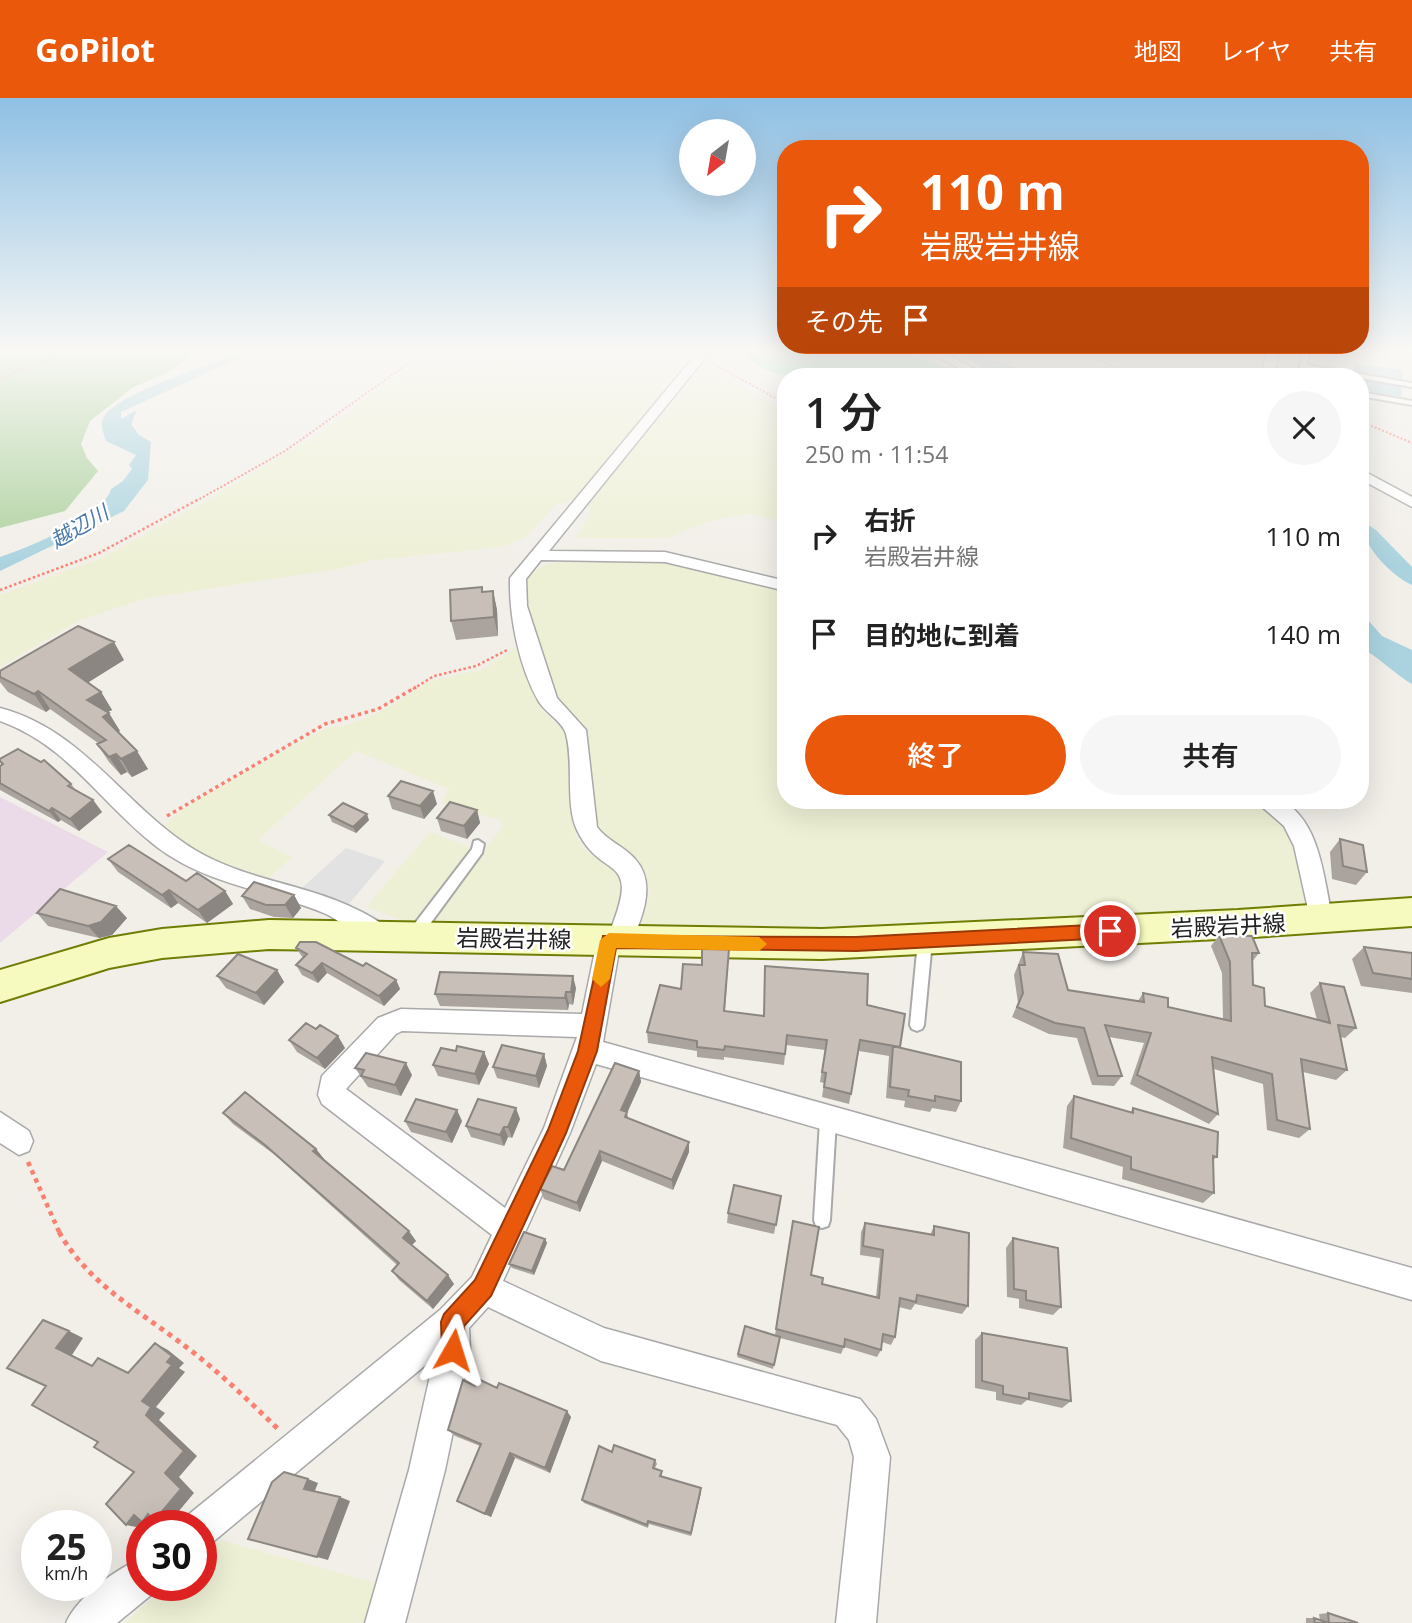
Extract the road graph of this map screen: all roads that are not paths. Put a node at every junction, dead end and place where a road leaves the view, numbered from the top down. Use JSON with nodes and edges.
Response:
{"nodes":[{"id":1,"x":643,"y":424,"type":"edge"},
{"id":2,"x":1369,"y":478,"type":"edge"},
{"id":3,"x":1412,"y":503,"type":"edge"},
{"id":4,"x":535,"y":555,"type":"junction"},
{"id":5,"x":777,"y":584,"type":"edge"},
{"id":6,"x":0,"y":715,"type":"edge"},
{"id":7,"x":1277,"y":809,"type":"edge"},
{"id":8,"x":478,"y":844,"type":"dead end"},
{"id":9,"x":1412,"y":912,"type":"edge"},
{"id":10,"x":1321,"y":920,"type":"junction"},
{"id":11,"x":378,"y":934,"type":"junction"},
{"id":12,"x":413,"y":936,"type":"junction"},
{"id":13,"x":614,"y":941,"type":"junction"},
{"id":14,"x":925,"y":941,"type":"junction"},
{"id":15,"x":0,"y":986,"type":"edge"},
{"id":16,"x":917,"y":1024,"type":"dead end"},
{"id":17,"x":589,"y":1038,"type":"junction"},
{"id":18,"x":828,"y":1121,"type":"junction"},
{"id":19,"x":822,"y":1220,"type":"dead end"},
{"id":20,"x":511,"y":1231,"type":"junction"},
{"id":21,"x":1412,"y":1284,"type":"edge"},
{"id":22,"x":483,"y":1288,"type":"junction"},
{"id":23,"x":452,"y":1322,"type":"junction"},
{"id":24,"x":217,"y":1515,"type":"edge"},
{"id":25,"x":126,"y":1590,"type":"edge"},
{"id":26,"x":86,"y":1623,"type":"edge"},
{"id":27,"x":385,"y":1623,"type":"edge"},
{"id":28,"x":856,"y":1623,"type":"edge"}],
"edges":[{"from":1,"to":4,"type":"street"},
{"from":2,"to":3,"type":"street"},
{"from":4,"to":5,"type":"street"},
{"from":4,"to":13,"type":"street"},
{"from":6,"to":11,"type":"street"},
{"from":7,"to":10,"type":"street"},
{"from":8,"to":12,"type":"lane"},
{"from":9,"to":10,"type":"main road","name":"岩殿岩井線"},
{"from":10,"to":14,"type":"main road","name":"岩殿岩井線"},
{"from":11,"to":12,"type":"main road","name":"岩殿岩井線"},
{"from":11,"to":15,"type":"main road","name":"岩殿岩井線"},
{"from":12,"to":13,"type":"main road","name":"岩殿岩井線"},
{"from":13,"to":14,"type":"main road","name":"岩殿岩井線"},
{"from":13,"to":17,"type":"street"},
{"from":14,"to":16,"type":"lane"},
{"from":17,"to":18,"type":"street"},
{"from":17,"to":20,"type":"street"},
{"from":17,"to":20,"type":"street"},
{"from":18,"to":19,"type":"lane"},
{"from":18,"to":21,"type":"street"},
{"from":20,"to":22,"type":"street"},
{"from":22,"to":23,"type":"street"},
{"from":22,"to":28,"type":"street"},
{"from":23,"to":24,"type":"street"},
{"from":23,"to":27,"type":"street"},
{"from":25,"to":26,"type":"street"}]}
